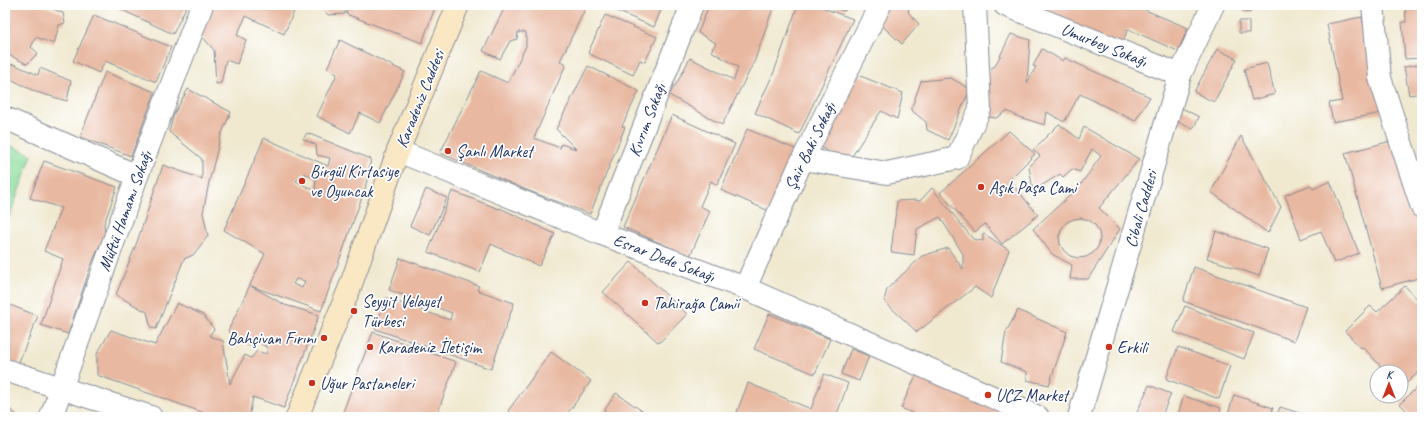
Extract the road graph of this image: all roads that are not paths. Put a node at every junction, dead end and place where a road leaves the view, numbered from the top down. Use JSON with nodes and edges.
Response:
{"nodes":[{"id":1,"x":202,"y":5,"type":"edge"},
{"id":2,"x":458,"y":5,"type":"edge"},
{"id":3,"x":692,"y":5,"type":"edge"},
{"id":4,"x":880,"y":5,"type":"edge"},
{"id":5,"x":975,"y":5,"type":"edge"},
{"id":6,"x":1005,"y":5,"type":"edge"},
{"id":7,"x":1213,"y":5,"type":"edge"},
{"id":8,"x":1373,"y":5,"type":"edge"},
{"id":9,"x":1180,"y":75,"type":"junction"},
{"id":10,"x":5,"y":118,"type":"edge"},
{"id":11,"x":398,"y":151,"type":"junction"},
{"id":12,"x":803,"y":159,"type":"junction"},
{"id":13,"x":137,"y":176,"type":"junction"},
{"id":14,"x":1422,"y":207,"type":"edge"},
{"id":15,"x":602,"y":234,"type":"junction"},
{"id":16,"x":745,"y":288,"type":"junction"},
{"id":17,"x":5,"y":370,"type":"edge"},
{"id":18,"x":62,"y":388,"type":"junction"},
{"id":19,"x":51,"y":417,"type":"edge"},
{"id":20,"x":151,"y":417,"type":"edge"},
{"id":21,"x":297,"y":417,"type":"edge"},
{"id":22,"x":1038,"y":417,"type":"edge"},
{"id":23,"x":1079,"y":417,"type":"edge"}],
"edges":[{"from":1,"to":13,"type":"street","name":"Müftü Hamamı Sokağı"},
{"from":2,"to":11,"type":"street","name":"Karadeniz Caddesi"},
{"from":3,"to":15,"type":"street","name":"Kıvrım Sokağı"},
{"from":4,"to":12,"type":"street","name":"Şair Baki Sokağı"},
{"from":5,"to":12,"type":"street"},
{"from":6,"to":9,"type":"street","name":"Umurbey Sokağı"},
{"from":7,"to":9,"type":"street","name":"Cibali Caddesi"},
{"from":8,"to":14,"type":"street"},
{"from":9,"to":23,"type":"street","name":"Cibali Caddesi"},
{"from":10,"to":13,"type":"street"},
{"from":11,"to":15,"type":"street","name":"Esrar Dede Sokağı"},
{"from":11,"to":21,"type":"street","name":"Karadeniz Caddesi"},
{"from":12,"to":16,"type":"street","name":"Şair Baki Sokağı"},
{"from":13,"to":18,"type":"street","name":"Müftü Hamamı Sokağı"},
{"from":15,"to":16,"type":"street","name":"Esrar Dede Sokağı"},
{"from":16,"to":22,"type":"street","name":"Esrar Dede Sokağı"},
{"from":17,"to":18,"type":"street"},
{"from":18,"to":19,"type":"street","name":"Müftü Hamamı Sokağı"},
{"from":18,"to":20,"type":"street"}]}
